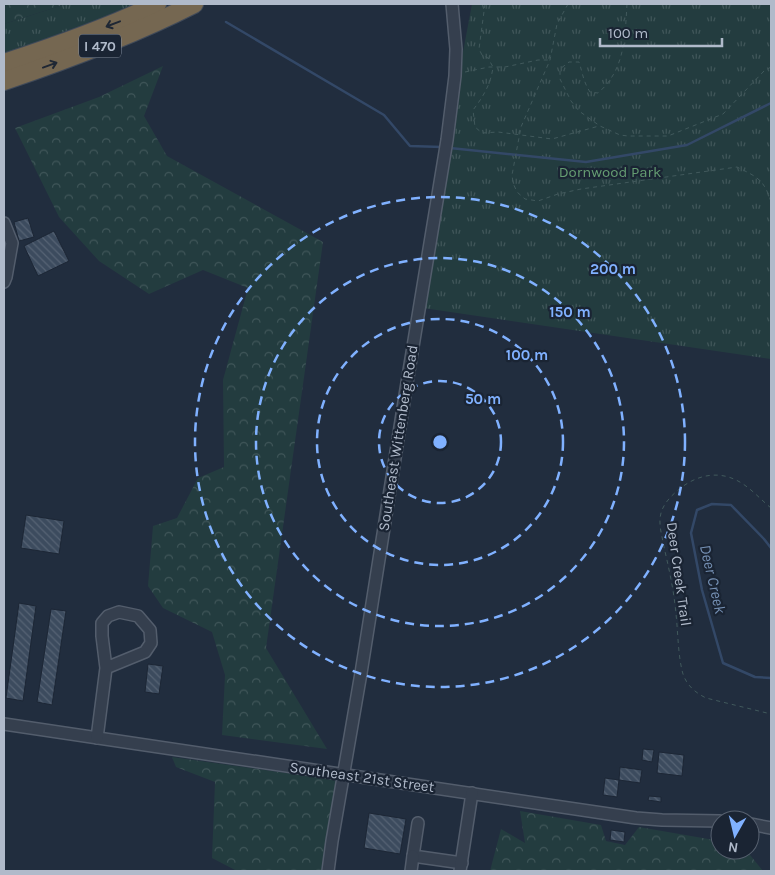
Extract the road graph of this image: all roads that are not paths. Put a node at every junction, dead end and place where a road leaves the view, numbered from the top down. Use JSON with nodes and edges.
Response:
{"nodes":[{"id":1,"x":157,"y":4,"type":"edge"},
{"id":2,"x":194,"y":4,"type":"edge"},
{"id":3,"x":452,"y":4,"type":"edge"},
{"id":4,"x":4,"y":64,"type":"edge"},
{"id":5,"x":4,"y":81,"type":"edge"},
{"id":6,"x":4,"y":223,"type":"edge"},
{"id":7,"x":4,"y":282,"type":"edge"},
{"id":8,"x":106,"y":668,"type":"junction"},
{"id":9,"x":4,"y":724,"type":"edge"},
{"id":10,"x":97,"y":738,"type":"junction"},
{"id":11,"x":344,"y":774,"type":"junction"},
{"id":12,"x":472,"y":793,"type":"junction"},
{"id":13,"x":710,"y":821,"type":"edge"},
{"id":14,"x":418,"y":823,"type":"dead end"},
{"id":15,"x":414,"y":856,"type":"junction"},
{"id":16,"x":461,"y":867,"type":"edge"},
{"id":17,"x":328,"y":871,"type":"edge"},
{"id":18,"x":411,"y":871,"type":"edge"}],
"edges":[{"from":1,"to":4,"type":"highway","number":"I 470","one_way":true},
{"from":5,"to":2,"type":"highway","number":"I 470","one_way":true},
{"from":3,"to":11,"type":"street","name":"Southeast Wittenberg Road"},
{"from":6,"to":7,"type":"street"},
{"from":8,"to":8,"type":"street"},
{"from":8,"to":10,"type":"street"},
{"from":9,"to":10,"type":"street","name":"Southeast 21st Street"},
{"from":10,"to":11,"type":"street","name":"Southeast 21st Street"},
{"from":11,"to":12,"type":"street","name":"Southeast 21st Street"},
{"from":11,"to":17,"type":"street","name":"Southeast Wittenberg Road"},
{"from":12,"to":13,"type":"street","name":"Southeast 21st Street"},
{"from":12,"to":16,"type":"street"},
{"from":14,"to":15,"type":"street"},
{"from":15,"to":16,"type":"street"},
{"from":15,"to":18,"type":"street"}]}
